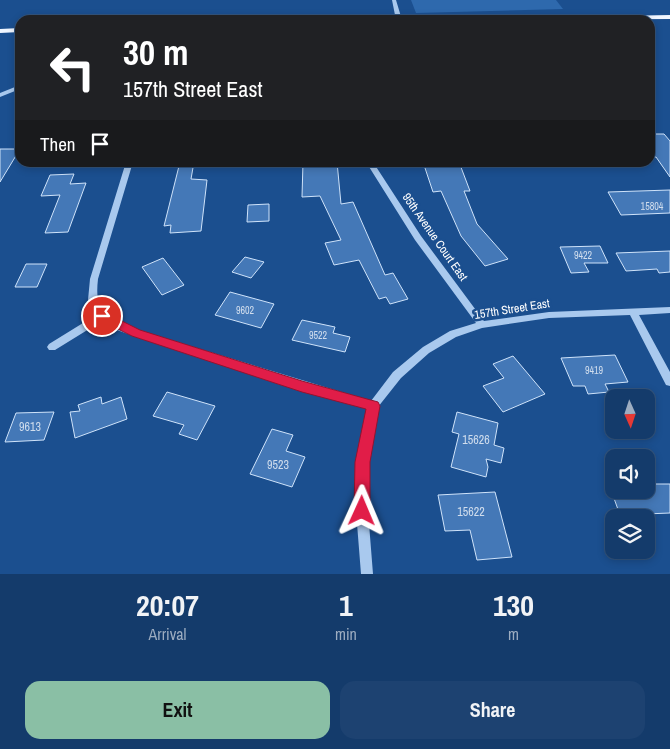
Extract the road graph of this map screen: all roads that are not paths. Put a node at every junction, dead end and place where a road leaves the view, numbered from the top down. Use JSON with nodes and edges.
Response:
{"nodes":[{"id":1,"x":394,"y":0,"type":"edge"},
{"id":2,"x":398,"y":15,"type":"edge"},
{"id":3,"x":655,"y":17,"type":"edge"},
{"id":4,"x":670,"y":17,"type":"edge"},
{"id":5,"x":0,"y":30,"type":"edge"},
{"id":6,"x":15,"y":30,"type":"edge"},
{"id":7,"x":15,"y":89,"type":"edge"},
{"id":8,"x":0,"y":96,"type":"edge"},
{"id":9,"x":128,"y":167,"type":"edge"},
{"id":10,"x":373,"y":167,"type":"edge"},
{"id":11,"x":670,"y":310,"type":"edge"},
{"id":12,"x":632,"y":312,"type":"junction"},
{"id":13,"x":102,"y":316,"type":"junction"},
{"id":14,"x":482,"y":325,"type":"junction"},
{"id":15,"x":52,"y":347,"type":"dead end"},
{"id":16,"x":670,"y":382,"type":"edge"},
{"id":17,"x":373,"y":406,"type":"junction"},
{"id":18,"x":367,"y":574,"type":"edge"}],
"edges":[{"from":1,"to":2,"type":"street"},
{"from":3,"to":4,"type":"main road"},
{"from":5,"to":6,"type":"main road"},
{"from":7,"to":8,"type":"street"},
{"from":9,"to":13,"type":"street"},
{"from":10,"to":14,"type":"street","name":"95th Avenue Court East"},
{"from":11,"to":12,"type":"street","name":"157th Street East"},
{"from":12,"to":14,"type":"street","name":"157th Street East"},
{"from":12,"to":16,"type":"street"},
{"from":13,"to":15,"type":"street"},
{"from":13,"to":17,"type":"street"},
{"from":14,"to":17,"type":"street","name":"157th Street East"},
{"from":17,"to":18,"type":"street"}]}
